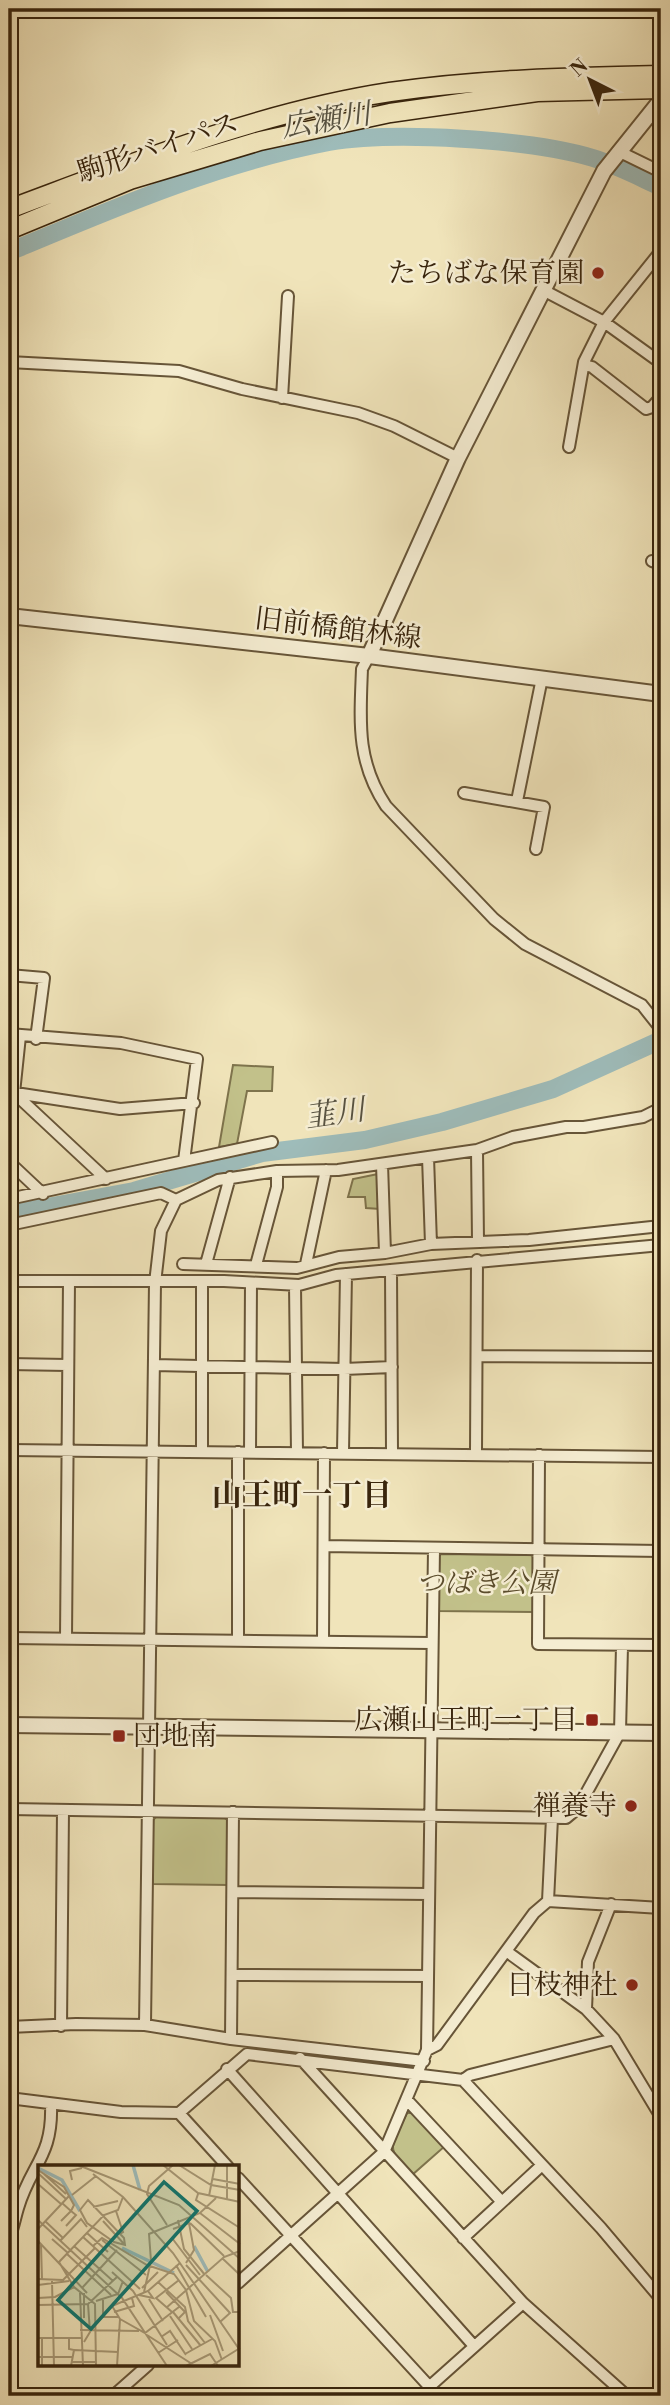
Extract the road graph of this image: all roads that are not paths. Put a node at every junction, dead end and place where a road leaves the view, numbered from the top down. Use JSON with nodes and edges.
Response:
{"nodes":[{"id":1,"x":661,"y":75,"type":"edge"},
{"id":2,"x":661,"y":89,"type":"edge"},
{"id":3,"x":661,"y":100,"type":"edge"},
{"id":4,"x":616,"y":154,"type":"junction"},
{"id":5,"x":661,"y":172,"type":"edge"},
{"id":6,"x":9,"y":209,"type":"edge"},
{"id":7,"x":9,"y":230,"type":"edge"},
{"id":8,"x":661,"y":251,"type":"edge"},
{"id":9,"x":543,"y":290,"type":"junction"},
{"id":10,"x":288,"y":296,"type":"dead end"},
{"id":11,"x":604,"y":322,"type":"junction"},
{"id":12,"x":9,"y":362,"type":"edge"},
{"id":13,"x":661,"y":363,"type":"edge"},
{"id":14,"x":584,"y":365,"type":"junction"},
{"id":15,"x":661,"y":397,"type":"edge"},
{"id":16,"x":282,"y":398,"type":"junction"},
{"id":17,"x":569,"y":447,"type":"dead end"},
{"id":18,"x":458,"y":458,"type":"junction"},
{"id":19,"x":9,"y":616,"type":"edge"},
{"id":20,"x":369,"y":656,"type":"junction"},
{"id":21,"x":542,"y":678,"type":"junction"},
{"id":22,"x":661,"y":694,"type":"edge"},
{"id":23,"x":464,"y":793,"type":"dead end"},
{"id":24,"x":517,"y":801,"type":"junction"},
{"id":25,"x":536,"y":849,"type":"dead end"},
{"id":26,"x":9,"y":975,"type":"edge"},
{"id":27,"x":661,"y":1029,"type":"edge"},
{"id":28,"x":15,"y":1035,"type":"edge"},
{"id":29,"x":36,"y":1039,"type":"junction"},
{"id":30,"x":12,"y":1093,"type":"edge"},
{"id":31,"x":194,"y":1103,"type":"junction"},
{"id":32,"x":661,"y":1108,"type":"edge"},
{"id":33,"x":272,"y":1142,"type":"dead end"},
{"id":34,"x":477,"y":1150,"type":"junction"},
{"id":35,"x":428,"y":1157,"type":"junction"},
{"id":36,"x":184,"y":1161,"type":"junction"},
{"id":37,"x":9,"y":1162,"type":"edge"},
{"id":38,"x":382,"y":1164,"type":"junction"},
{"id":39,"x":327,"y":1170,"type":"junction"},
{"id":40,"x":277,"y":1171,"type":"junction"},
{"id":41,"x":230,"y":1177,"type":"junction"},
{"id":42,"x":106,"y":1179,"type":"junction"},
{"id":43,"x":43,"y":1194,"type":"junction"},
{"id":44,"x":9,"y":1199,"type":"edge"},
{"id":45,"x":176,"y":1200,"type":"junction"},
{"id":46,"x":9,"y":1225,"type":"edge"},
{"id":47,"x":661,"y":1226,"type":"edge"},
{"id":48,"x":478,"y":1241,"type":"junction"},
{"id":49,"x":431,"y":1244,"type":"junction"},
{"id":50,"x":661,"y":1245,"type":"edge"},
{"id":51,"x":385,"y":1253,"type":"junction"},
{"id":52,"x":477,"y":1260,"type":"junction"},
{"id":53,"x":183,"y":1264,"type":"dead end"},
{"id":54,"x":206,"y":1264,"type":"junction"},
{"id":55,"x":306,"y":1264,"type":"junction"},
{"id":56,"x":256,"y":1265,"type":"junction"},
{"id":57,"x":391,"y":1271,"type":"junction"},
{"id":58,"x":346,"y":1274,"type":"junction"},
{"id":59,"x":9,"y":1280,"type":"edge"},
{"id":60,"x":69,"y":1282,"type":"junction"},
{"id":61,"x":202,"y":1282,"type":"junction"},
{"id":62,"x":155,"y":1283,"type":"junction"},
{"id":63,"x":251,"y":1283,"type":"junction"},
{"id":64,"x":295,"y":1285,"type":"junction"},
{"id":65,"x":477,"y":1356,"type":"junction"},
{"id":66,"x":661,"y":1357,"type":"edge"},
{"id":67,"x":9,"y":1364,"type":"edge"},
{"id":68,"x":67,"y":1365,"type":"junction"},
{"id":69,"x":154,"y":1365,"type":"junction"},
{"id":70,"x":203,"y":1366,"type":"junction"},
{"id":71,"x":249,"y":1367,"type":"junction"},
{"id":72,"x":392,"y":1367,"type":"junction"},
{"id":73,"x":298,"y":1368,"type":"junction"},
{"id":74,"x":344,"y":1369,"type":"junction"},
{"id":75,"x":9,"y":1450,"type":"edge"},
{"id":76,"x":66,"y":1450,"type":"junction"},
{"id":77,"x":152,"y":1450,"type":"junction"},
{"id":78,"x":202,"y":1451,"type":"junction"},
{"id":79,"x":238,"y":1452,"type":"junction"},
{"id":80,"x":250,"y":1452,"type":"junction"},
{"id":81,"x":343,"y":1452,"type":"junction"},
{"id":82,"x":297,"y":1453,"type":"junction"},
{"id":83,"x":324,"y":1453,"type":"junction"},
{"id":84,"x":392,"y":1453,"type":"junction"},
{"id":85,"x":476,"y":1453,"type":"junction"},
{"id":86,"x":540,"y":1455,"type":"junction"},
{"id":87,"x":661,"y":1457,"type":"edge"},
{"id":88,"x":324,"y":1546,"type":"junction"},
{"id":89,"x":434,"y":1549,"type":"junction"},
{"id":90,"x":540,"y":1550,"type":"junction"},
{"id":91,"x":661,"y":1551,"type":"edge"},
{"id":92,"x":9,"y":1638,"type":"edge"},
{"id":93,"x":66,"y":1638,"type":"junction"},
{"id":94,"x":148,"y":1641,"type":"junction"},
{"id":95,"x":238,"y":1641,"type":"junction"},
{"id":96,"x":323,"y":1641,"type":"junction"},
{"id":97,"x":431,"y":1643,"type":"junction"},
{"id":98,"x":661,"y":1645,"type":"edge"},
{"id":99,"x":622,"y":1646,"type":"junction"},
{"id":100,"x":9,"y":1725,"type":"edge"},
{"id":101,"x":148,"y":1727,"type":"junction"},
{"id":102,"x":433,"y":1730,"type":"junction"},
{"id":103,"x":620,"y":1732,"type":"junction"},
{"id":104,"x":661,"y":1732,"type":"edge"},
{"id":105,"x":9,"y":1809,"type":"edge"},
{"id":106,"x":63,"y":1810,"type":"junction"},
{"id":107,"x":148,"y":1810,"type":"junction"},
{"id":108,"x":233,"y":1812,"type":"junction"},
{"id":109,"x":430,"y":1814,"type":"junction"},
{"id":110,"x":552,"y":1818,"type":"junction"},
{"id":111,"x":233,"y":1892,"type":"junction"},
{"id":112,"x":429,"y":1894,"type":"junction"},
{"id":113,"x":548,"y":1901,"type":"junction"},
{"id":114,"x":611,"y":1904,"type":"junction"},
{"id":115,"x":661,"y":1908,"type":"edge"},
{"id":116,"x":506,"y":1951,"type":"junction"},
{"id":117,"x":233,"y":1975,"type":"junction"},
{"id":118,"x":428,"y":1976,"type":"junction"},
{"id":119,"x":586,"y":2009,"type":"junction"},
{"id":120,"x":145,"y":2025,"type":"junction"},
{"id":121,"x":61,"y":2026,"type":"junction"},
{"id":122,"x":9,"y":2027,"type":"edge"},
{"id":123,"x":231,"y":2039,"type":"junction"},
{"id":124,"x":614,"y":2039,"type":"junction"},
{"id":125,"x":426,"y":2055,"type":"junction"},
{"id":126,"x":300,"y":2058,"type":"junction"},
{"id":127,"x":227,"y":2069,"type":"junction"},
{"id":128,"x":419,"y":2074,"type":"junction"},
{"id":129,"x":463,"y":2080,"type":"junction"},
{"id":130,"x":9,"y":2098,"type":"edge"},
{"id":131,"x":407,"y":2100,"type":"junction"},
{"id":132,"x":51,"y":2104,"type":"junction"},
{"id":133,"x":179,"y":2113,"type":"junction"},
{"id":134,"x":661,"y":2117,"type":"edge"},
{"id":135,"x":384,"y":2152,"type":"junction"},
{"id":136,"x":43,"y":2159,"type":"junction"},
{"id":137,"x":40,"y":2165,"type":"edge"},
{"id":138,"x":50,"y":2165,"type":"edge"},
{"id":139,"x":226,"y":2165,"type":"edge"},
{"id":140,"x":542,"y":2165,"type":"junction"},
{"id":141,"x":38,"y":2169,"type":"edge"},
{"id":142,"x":240,"y":2180,"type":"edge"},
{"id":143,"x":336,"y":2194,"type":"junction"},
{"id":144,"x":502,"y":2202,"type":"junction"},
{"id":145,"x":290,"y":2236,"type":"junction"},
{"id":146,"x":463,"y":2238,"type":"junction"},
{"id":147,"x":9,"y":2239,"type":"edge"},
{"id":148,"x":240,"y":2281,"type":"edge"},
{"id":149,"x":661,"y":2299,"type":"edge"},
{"id":150,"x":523,"y":2303,"type":"junction"},
{"id":151,"x":474,"y":2346,"type":"junction"},
{"id":152,"x":147,"y":2366,"type":"edge"},
{"id":153,"x":429,"y":2387,"type":"junction"},
{"id":154,"x":113,"y":2396,"type":"edge"},
{"id":155,"x":438,"y":2396,"type":"edge"},
{"id":156,"x":627,"y":2396,"type":"edge"}],
"edges":[{"from":1,"to":6,"type":"main road","name":"駒形バイパス"},
{"from":2,"to":7,"type":"main road","name":"駒形バイパス"},
{"from":3,"to":4,"type":"street"},
{"from":4,"to":5,"type":"street"},
{"from":4,"to":9,"type":"street"},
{"from":8,"to":11,"type":"street"},
{"from":9,"to":11,"type":"street"},
{"from":9,"to":18,"type":"street"},
{"from":10,"to":16,"type":"street"},
{"from":11,"to":13,"type":"street"},
{"from":11,"to":14,"type":"street"},
{"from":12,"to":16,"type":"street"},
{"from":14,"to":15,"type":"street"},
{"from":14,"to":17,"type":"street"},
{"from":16,"to":18,"type":"street"},
{"from":18,"to":20,"type":"street"},
{"from":19,"to":20,"type":"street","name":"旧前橋館林線"},
{"from":20,"to":21,"type":"street","name":"旧前橋館林線"},
{"from":20,"to":27,"type":"street"},
{"from":21,"to":22,"type":"street","name":"旧前橋館林線"},
{"from":21,"to":24,"type":"street"},
{"from":23,"to":24,"type":"street"},
{"from":24,"to":25,"type":"street"},
{"from":26,"to":29,"type":"street"},
{"from":28,"to":29,"type":"street"},
{"from":28,"to":30,"type":"street"},
{"from":29,"to":31,"type":"street"},
{"from":30,"to":31,"type":"street"},
{"from":30,"to":42,"type":"street"},
{"from":31,"to":36,"type":"street"},
{"from":32,"to":34,"type":"street"},
{"from":33,"to":36,"type":"street"},
{"from":34,"to":35,"type":"street"},
{"from":34,"to":48,"type":"street"},
{"from":35,"to":38,"type":"street"},
{"from":35,"to":49,"type":"street"},
{"from":36,"to":42,"type":"street"},
{"from":37,"to":43,"type":"street"},
{"from":38,"to":39,"type":"street"},
{"from":38,"to":51,"type":"street"},
{"from":39,"to":40,"type":"street"},
{"from":39,"to":55,"type":"street"},
{"from":40,"to":41,"type":"street"},
{"from":40,"to":56,"type":"street"},
{"from":41,"to":45,"type":"street"},
{"from":41,"to":54,"type":"street"},
{"from":42,"to":43,"type":"street"},
{"from":43,"to":44,"type":"street"},
{"from":45,"to":46,"type":"street"},
{"from":45,"to":62,"type":"street"},
{"from":47,"to":48,"type":"street"},
{"from":48,"to":49,"type":"street"},
{"from":49,"to":51,"type":"street"},
{"from":50,"to":52,"type":"street"},
{"from":51,"to":55,"type":"street"},
{"from":52,"to":57,"type":"street"},
{"from":52,"to":65,"type":"street"},
{"from":53,"to":54,"type":"street"},
{"from":54,"to":56,"type":"street"},
{"from":55,"to":56,"type":"street"},
{"from":57,"to":58,"type":"street"},
{"from":57,"to":72,"type":"street"},
{"from":58,"to":64,"type":"street"},
{"from":58,"to":74,"type":"street"},
{"from":59,"to":60,"type":"street"},
{"from":60,"to":62,"type":"street"},
{"from":60,"to":68,"type":"street"},
{"from":61,"to":62,"type":"street"},
{"from":61,"to":63,"type":"street"},
{"from":61,"to":70,"type":"street"},
{"from":62,"to":69,"type":"street"},
{"from":63,"to":64,"type":"street"},
{"from":63,"to":71,"type":"street"},
{"from":64,"to":73,"type":"street"},
{"from":65,"to":66,"type":"street"},
{"from":65,"to":85,"type":"street"},
{"from":67,"to":68,"type":"street"},
{"from":68,"to":76,"type":"street"},
{"from":69,"to":70,"type":"street"},
{"from":69,"to":77,"type":"street"},
{"from":70,"to":71,"type":"street"},
{"from":70,"to":78,"type":"street"},
{"from":71,"to":73,"type":"street"},
{"from":71,"to":80,"type":"street"},
{"from":72,"to":74,"type":"street"},
{"from":72,"to":84,"type":"street"},
{"from":73,"to":74,"type":"street"},
{"from":73,"to":82,"type":"street"},
{"from":74,"to":81,"type":"street"},
{"from":75,"to":76,"type":"street"},
{"from":76,"to":77,"type":"street"},
{"from":76,"to":93,"type":"street"},
{"from":77,"to":78,"type":"street"},
{"from":77,"to":94,"type":"street"},
{"from":78,"to":79,"type":"street"},
{"from":79,"to":80,"type":"street"},
{"from":79,"to":95,"type":"street"},
{"from":80,"to":82,"type":"street"},
{"from":81,"to":83,"type":"street"},
{"from":81,"to":84,"type":"street"},
{"from":82,"to":83,"type":"street"},
{"from":83,"to":88,"type":"street"},
{"from":84,"to":85,"type":"street"},
{"from":85,"to":86,"type":"street"},
{"from":86,"to":87,"type":"street"},
{"from":86,"to":90,"type":"street"},
{"from":88,"to":89,"type":"street"},
{"from":88,"to":96,"type":"street"},
{"from":89,"to":90,"type":"street"},
{"from":89,"to":97,"type":"street"},
{"from":90,"to":91,"type":"street"},
{"from":90,"to":99,"type":"street"},
{"from":92,"to":93,"type":"street"},
{"from":93,"to":94,"type":"street"},
{"from":94,"to":95,"type":"street"},
{"from":94,"to":101,"type":"street"},
{"from":95,"to":96,"type":"street"},
{"from":96,"to":97,"type":"street"},
{"from":97,"to":102,"type":"street"},
{"from":98,"to":99,"type":"street"},
{"from":99,"to":103,"type":"street"},
{"from":100,"to":101,"type":"street"},
{"from":101,"to":102,"type":"street"},
{"from":101,"to":107,"type":"street"},
{"from":102,"to":103,"type":"street"},
{"from":102,"to":109,"type":"street"},
{"from":103,"to":104,"type":"street"},
{"from":103,"to":110,"type":"street"},
{"from":105,"to":106,"type":"street"},
{"from":106,"to":107,"type":"street"},
{"from":106,"to":121,"type":"street"},
{"from":107,"to":108,"type":"street"},
{"from":107,"to":120,"type":"street"},
{"from":108,"to":109,"type":"street"},
{"from":108,"to":111,"type":"street"},
{"from":109,"to":110,"type":"street"},
{"from":109,"to":112,"type":"street"},
{"from":110,"to":113,"type":"street"},
{"from":111,"to":112,"type":"street"},
{"from":111,"to":117,"type":"street"},
{"from":112,"to":118,"type":"street"},
{"from":113,"to":114,"type":"street"},
{"from":113,"to":116,"type":"street"},
{"from":114,"to":115,"type":"street"},
{"from":114,"to":119,"type":"street"},
{"from":116,"to":119,"type":"street"},
{"from":116,"to":125,"type":"street"},
{"from":117,"to":118,"type":"street"},
{"from":117,"to":123,"type":"street"},
{"from":118,"to":125,"type":"street"},
{"from":119,"to":124,"type":"street"},
{"from":120,"to":121,"type":"street"},
{"from":120,"to":123,"type":"street"},
{"from":121,"to":122,"type":"street"},
{"from":123,"to":125,"type":"street"},
{"from":124,"to":129,"type":"street"},
{"from":124,"to":134,"type":"street"},
{"from":125,"to":128,"type":"street"},
{"from":126,"to":127,"type":"street"},
{"from":126,"to":128,"type":"street"},
{"from":126,"to":135,"type":"street"},
{"from":127,"to":133,"type":"street"},
{"from":127,"to":143,"type":"street"},
{"from":128,"to":129,"type":"street"},
{"from":128,"to":131,"type":"street"},
{"from":129,"to":140,"type":"street"},
{"from":130,"to":132,"type":"street"},
{"from":131,"to":135,"type":"street"},
{"from":131,"to":144,"type":"street"},
{"from":132,"to":133,"type":"street"},
{"from":132,"to":136,"type":"street"},
{"from":133,"to":139,"type":"street"},
{"from":135,"to":143,"type":"street"},
{"from":135,"to":146,"type":"street"},
{"from":136,"to":137,"type":"street"},
{"from":136,"to":138,"type":"street"},
{"from":140,"to":144,"type":"street"},
{"from":140,"to":149,"type":"street"},
{"from":141,"to":147,"type":"street"},
{"from":142,"to":145,"type":"street"},
{"from":143,"to":145,"type":"street"},
{"from":143,"to":151,"type":"street"},
{"from":144,"to":146,"type":"street"},
{"from":145,"to":148,"type":"street"},
{"from":145,"to":153,"type":"street"},
{"from":146,"to":150,"type":"street"},
{"from":150,"to":151,"type":"street"},
{"from":150,"to":156,"type":"street"},
{"from":151,"to":153,"type":"street"},
{"from":152,"to":154,"type":"street"},
{"from":153,"to":155,"type":"street"}]}
